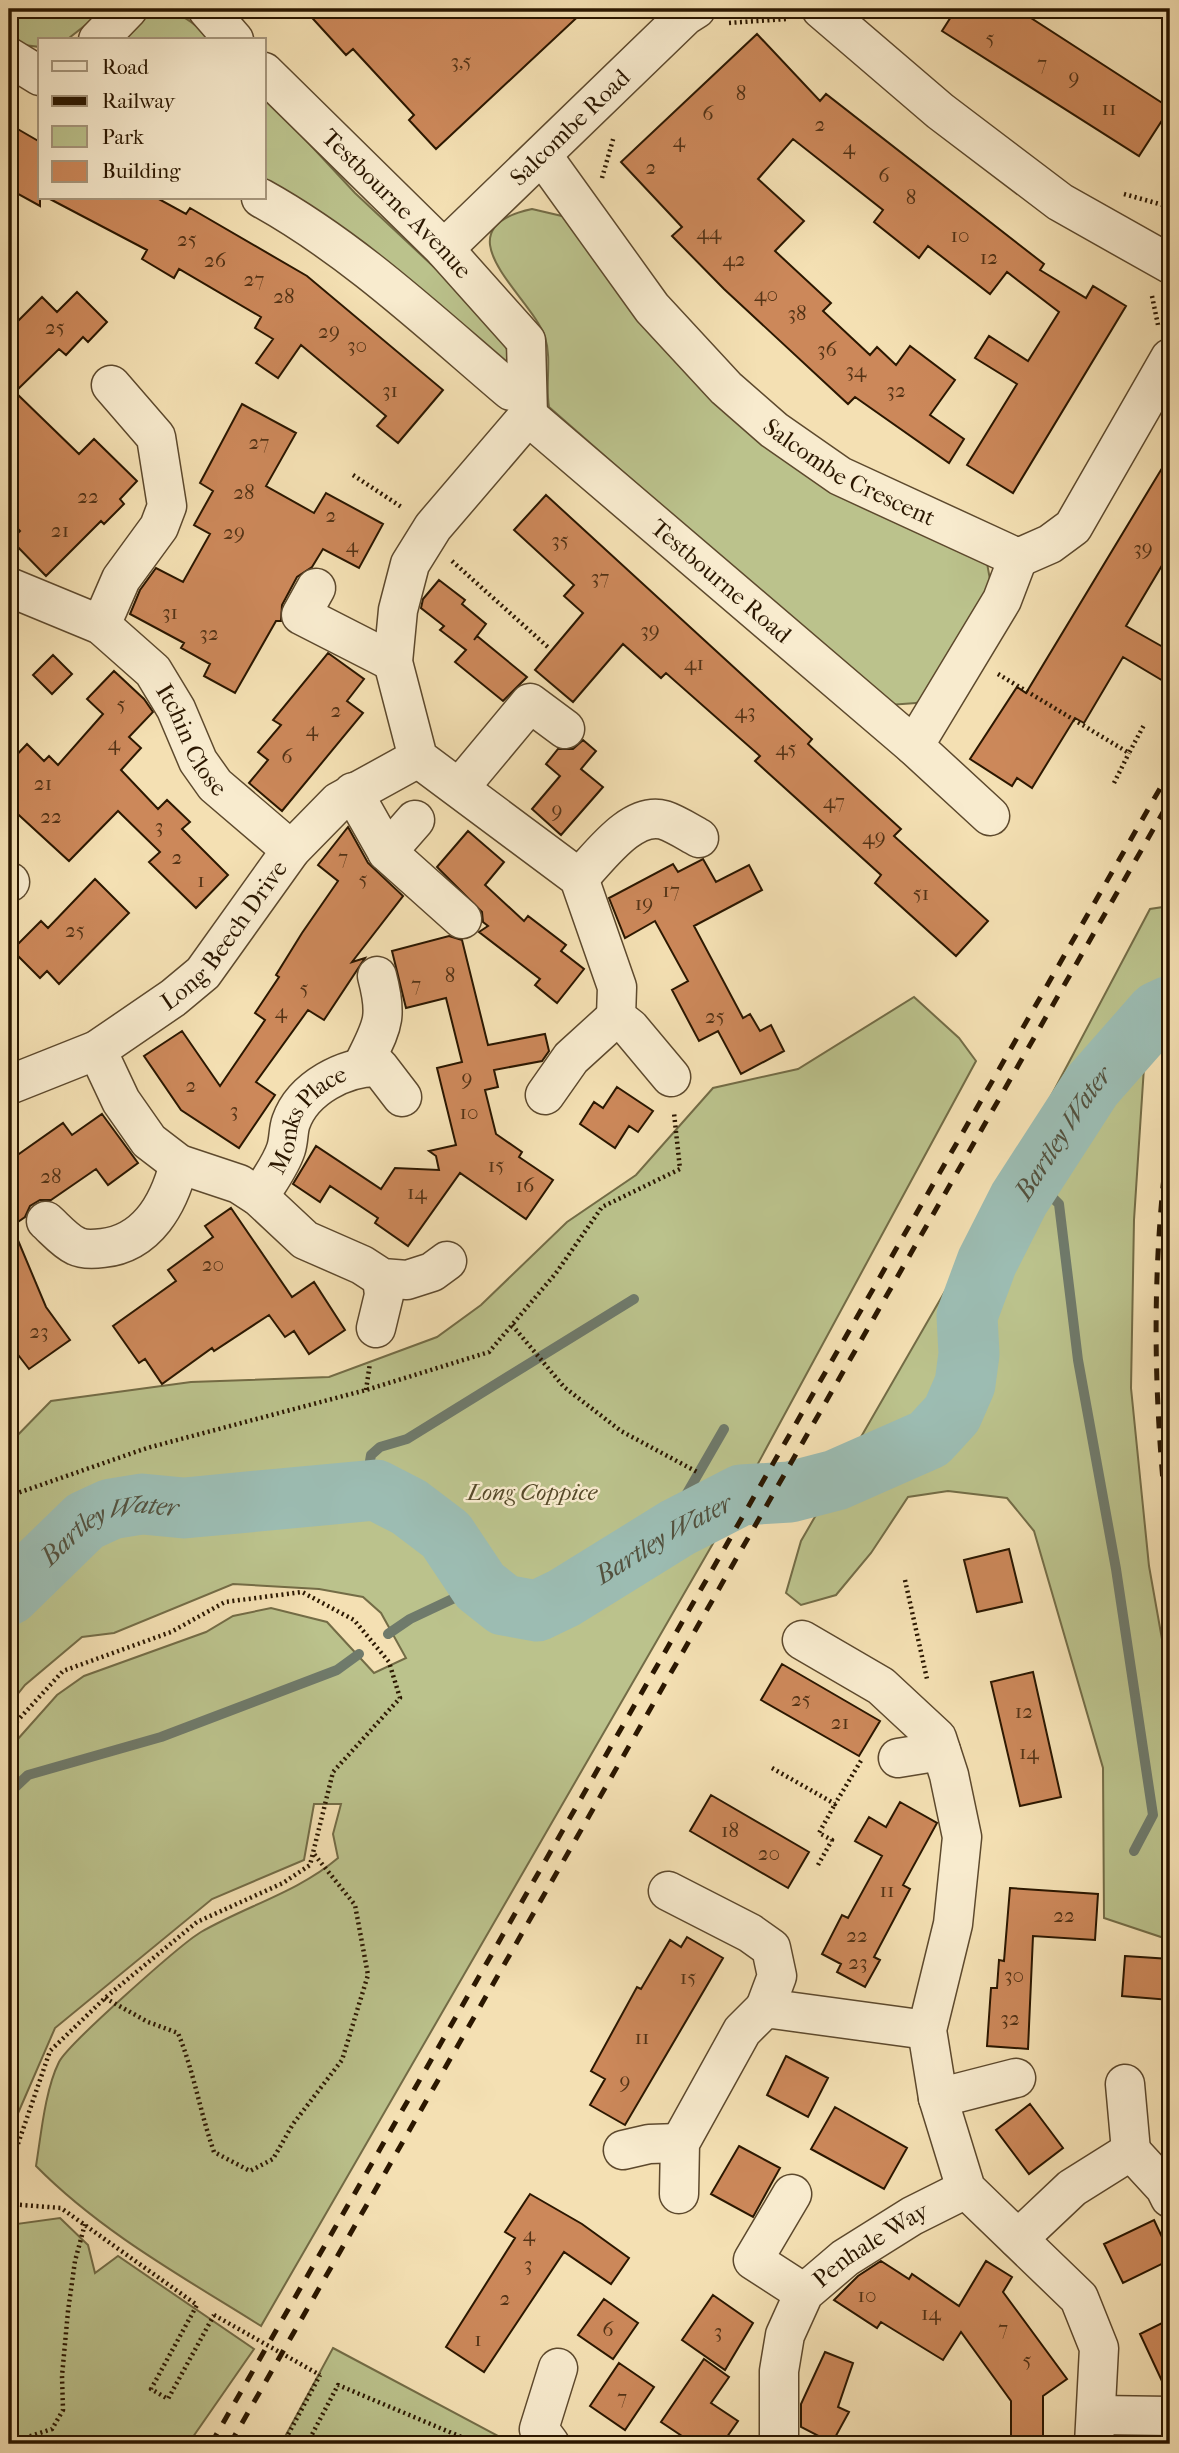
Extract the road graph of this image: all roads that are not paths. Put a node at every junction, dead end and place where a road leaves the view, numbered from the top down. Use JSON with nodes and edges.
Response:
{"nodes":[{"id":1,"x":128,"y":9,"type":"edge"},
{"id":2,"x":206,"y":9,"type":"edge"},
{"id":3,"x":807,"y":14,"type":"edge"},
{"id":4,"x":695,"y":16,"type":"edge"},
{"id":5,"x":101,"y":38,"type":"edge"},
{"id":6,"x":232,"y":38,"type":"edge"},
{"id":7,"x":9,"y":57,"type":"edge"},
{"id":8,"x":266,"y":74,"type":"edge"},
{"id":9,"x":38,"y":75,"type":"edge"},
{"id":10,"x":542,"y":155,"type":"junction"},
{"id":11,"x":264,"y":200,"type":"edge"},
{"id":12,"x":444,"y":249,"type":"junction"},
{"id":13,"x":1159,"y":275,"type":"edge"},
{"id":14,"x":1163,"y":345,"type":"edge"},
{"id":15,"x":110,"y":385,"type":"dead end"},
{"id":16,"x":519,"y":404,"type":"junction"},
{"id":17,"x":1018,"y":558,"type":"junction"},
{"id":18,"x":9,"y":587,"type":"edge"},
{"id":19,"x":316,"y":588,"type":"dead end"},
{"id":20,"x":101,"y":625,"type":"junction"},
{"id":21,"x":393,"y":662,"type":"junction"},
{"id":22,"x":565,"y":729,"type":"dead end"},
{"id":23,"x":914,"y":746,"type":"junction"},
{"id":24,"x":418,"y":758,"type":"junction"},
{"id":25,"x":460,"y":787,"type":"junction"},
{"id":26,"x":353,"y":792,"type":"junction"},
{"id":27,"x":990,"y":816,"type":"dead end"},
{"id":28,"x":415,"y":820,"type":"dead end"},
{"id":29,"x":699,"y":838,"type":"dead end"},
{"id":30,"x":291,"y":850,"type":"junction"},
{"id":31,"x":387,"y":852,"type":"junction"},
{"id":32,"x":579,"y":878,"type":"junction"},
{"id":33,"x":462,"y":919,"type":"dead end"},
{"id":34,"x":377,"y":976,"type":"dead end"},
{"id":35,"x":615,"y":1017,"type":"junction"},
{"id":36,"x":97,"y":1050,"type":"junction"},
{"id":37,"x":362,"y":1067,"type":"junction"},
{"id":38,"x":671,"y":1077,"type":"dead end"},
{"id":39,"x":9,"y":1085,"type":"edge"},
{"id":40,"x":545,"y":1095,"type":"dead end"},
{"id":41,"x":402,"y":1097,"type":"dead end"},
{"id":42,"x":179,"y":1164,"type":"junction"},
{"id":43,"x":259,"y":1197,"type":"junction"},
{"id":44,"x":46,"y":1221,"type":"dead end"},
{"id":45,"x":447,"y":1261,"type":"dead end"},
{"id":46,"x":382,"y":1278,"type":"junction"},
{"id":47,"x":376,"y":1328,"type":"dead end"},
{"id":48,"x":802,"y":1640,"type":"dead end"},
{"id":49,"x":941,"y":1751,"type":"junction"},
{"id":50,"x":898,"y":1758,"type":"road end"},
{"id":51,"x":668,"y":1891,"type":"dead end"},
{"id":52,"x":765,"y":2008,"type":"junction"},
{"id":53,"x":927,"y":2030,"type":"junction"},
{"id":54,"x":1016,"y":2078,"type":"dead end"},
{"id":55,"x":1125,"y":2084,"type":"dead end"},
{"id":56,"x":938,"y":2098,"type":"junction"},
{"id":57,"x":680,"y":2143,"type":"junction"},
{"id":58,"x":623,"y":2150,"type":"dead end"},
{"id":59,"x":1131,"y":2151,"type":"junction"},
{"id":60,"x":966,"y":2189,"type":"junction"},
{"id":61,"x":1168,"y":2193,"type":"edge"},
{"id":62,"x":679,"y":2194,"type":"dead end"},
{"id":63,"x":792,"y":2194,"type":"dead end"},
{"id":64,"x":1018,"y":2238,"type":"junction"},
{"id":65,"x":804,"y":2293,"type":"junction"},
{"id":66,"x":558,"y":2368,"type":"dead end"},
{"id":67,"x":1170,"y":2416,"type":"edge"},
{"id":68,"x":1096,"y":2429,"type":"edge"},
{"id":69,"x":550,"y":2444,"type":"edge"},
{"id":70,"x":779,"y":2444,"type":"edge"}],
"edges":[{"from":1,"to":5,"type":"street"},
{"from":2,"to":6,"type":"street"},
{"from":3,"to":13,"type":"street"},
{"from":4,"to":10,"type":"street","name":"Salcombe Road"},
{"from":7,"to":9,"type":"street"},
{"from":8,"to":12,"type":"street","name":"Testbourne Avenue"},
{"from":10,"to":12,"type":"street","name":"Salcombe Road"},
{"from":10,"to":17,"type":"street","name":"Salcombe Crescent"},
{"from":11,"to":16,"type":"street","name":"Testbourne Road"},
{"from":12,"to":16,"type":"street","name":"Testbourne Avenue"},
{"from":14,"to":17,"type":"street"},
{"from":15,"to":20,"type":"street"},
{"from":16,"to":21,"type":"street"},
{"from":16,"to":23,"type":"street","name":"Testbourne Road"},
{"from":17,"to":23,"type":"street"},
{"from":18,"to":20,"type":"street","name":"Itchin Close"},
{"from":19,"to":21,"type":"street"},
{"from":20,"to":30,"type":"street","name":"Itchin Close"},
{"from":21,"to":24,"type":"street"},
{"from":22,"to":25,"type":"street"},
{"from":23,"to":27,"type":"street","name":"Testbourne Road"},
{"from":24,"to":25,"type":"street"},
{"from":24,"to":26,"type":"street","name":"Long Beech Drive"},
{"from":25,"to":32,"type":"street"},
{"from":26,"to":30,"type":"street","name":"Long Beech Drive"},
{"from":26,"to":31,"type":"street"},
{"from":28,"to":31,"type":"street"},
{"from":29,"to":32,"type":"street"},
{"from":30,"to":36,"type":"street","name":"Long Beech Drive"},
{"from":31,"to":33,"type":"street"},
{"from":32,"to":35,"type":"street"},
{"from":34,"to":37,"type":"street"},
{"from":35,"to":38,"type":"street"},
{"from":35,"to":40,"type":"street"},
{"from":36,"to":39,"type":"street","name":"Long Beech Drive"},
{"from":36,"to":42,"type":"street","name":"Monks Place"},
{"from":37,"to":41,"type":"street","name":"Monks Place"},
{"from":37,"to":43,"type":"street","name":"Monks Place"},
{"from":42,"to":43,"type":"street","name":"Monks Place"},
{"from":42,"to":44,"type":"street"},
{"from":43,"to":46,"type":"street","name":"Monks Place"},
{"from":45,"to":46,"type":"street"},
{"from":46,"to":47,"type":"street"},
{"from":48,"to":49,"type":"street"},
{"from":49,"to":50,"type":"street"},
{"from":49,"to":53,"type":"street"},
{"from":51,"to":52,"type":"street"},
{"from":52,"to":53,"type":"street"},
{"from":52,"to":57,"type":"street"},
{"from":53,"to":56,"type":"street"},
{"from":54,"to":56,"type":"street"},
{"from":55,"to":59,"type":"street"},
{"from":56,"to":60,"type":"street"},
{"from":57,"to":58,"type":"street"},
{"from":57,"to":62,"type":"street"},
{"from":59,"to":61,"type":"street"},
{"from":59,"to":64,"type":"street"},
{"from":60,"to":64,"type":"street"},
{"from":60,"to":65,"type":"street","name":"Penhale Way"},
{"from":63,"to":65,"type":"street"},
{"from":64,"to":68,"type":"street"},
{"from":65,"to":70,"type":"street","name":"Penhale Way"},
{"from":66,"to":69,"type":"street"},
{"from":67,"to":68,"type":"street"}]}
